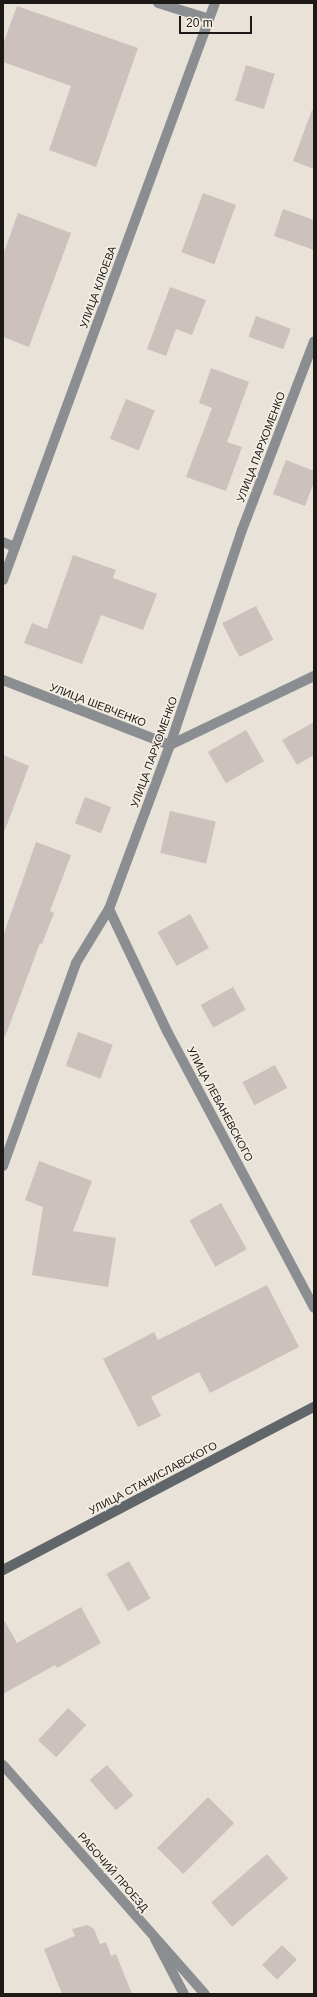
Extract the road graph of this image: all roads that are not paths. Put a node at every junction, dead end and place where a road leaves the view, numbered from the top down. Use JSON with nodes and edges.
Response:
{"nodes":[{"id":1,"x":158,"y":3,"type":"edge"},
{"id":2,"x":215,"y":3,"type":"edge"},
{"id":3,"x":209,"y":19,"type":"junction"},
{"id":4,"x":314,"y":341,"type":"edge"},
{"id":5,"x":3,"y":542,"type":"edge"},
{"id":6,"x":15,"y":547,"type":"junction"},
{"id":7,"x":3,"y":580,"type":"edge"},
{"id":8,"x":314,"y":676,"type":"edge"},
{"id":9,"x":3,"y":680,"type":"edge"},
{"id":10,"x":170,"y":745,"type":"junction"},
{"id":11,"x":109,"y":909,"type":"junction"},
{"id":12,"x":3,"y":1166,"type":"edge"},
{"id":13,"x":314,"y":1308,"type":"edge"},
{"id":14,"x":314,"y":1407,"type":"edge"},
{"id":15,"x":3,"y":1570,"type":"edge"},
{"id":16,"x":3,"y":1765,"type":"edge"},
{"id":17,"x":153,"y":1935,"type":"junction"},
{"id":18,"x":184,"y":1994,"type":"edge"},
{"id":19,"x":205,"y":1994,"type":"edge"}],
"edges":[{"from":1,"to":3,"type":"street"},
{"from":2,"to":3,"type":"street","name":"УЛИЦА КЛЮЕВА"},
{"from":3,"to":6,"type":"street","name":"УЛИЦА КЛЮЕВА"},
{"from":4,"to":10,"type":"street","name":"УЛИЦА ПАРХОМЕНКО"},
{"from":5,"to":6,"type":"street"},
{"from":6,"to":7,"type":"street","name":"УЛИЦА КЛЮЕВА"},
{"from":8,"to":10,"type":"street"},
{"from":9,"to":10,"type":"street","name":"УЛИЦА ШЕВЧЕНКО"},
{"from":10,"to":11,"type":"street","name":"УЛИЦА ПАРХОМЕНКО"},
{"from":11,"to":12,"type":"street","name":"УЛИЦА ПАРХОМЕНКО"},
{"from":11,"to":13,"type":"street","name":"УЛИЦА ЛЕВАНЕВСКОГО"},
{"from":14,"to":15,"type":"street","name":"УЛИЦА СТАНИСЛАВСКОГО"},
{"from":16,"to":17,"type":"street","name":"РАБОЧИЙ ПРОЕЗД"},
{"from":17,"to":18,"type":"street"},
{"from":17,"to":19,"type":"street","name":"РАБОЧИЙ ПРОЕЗД"}]}
